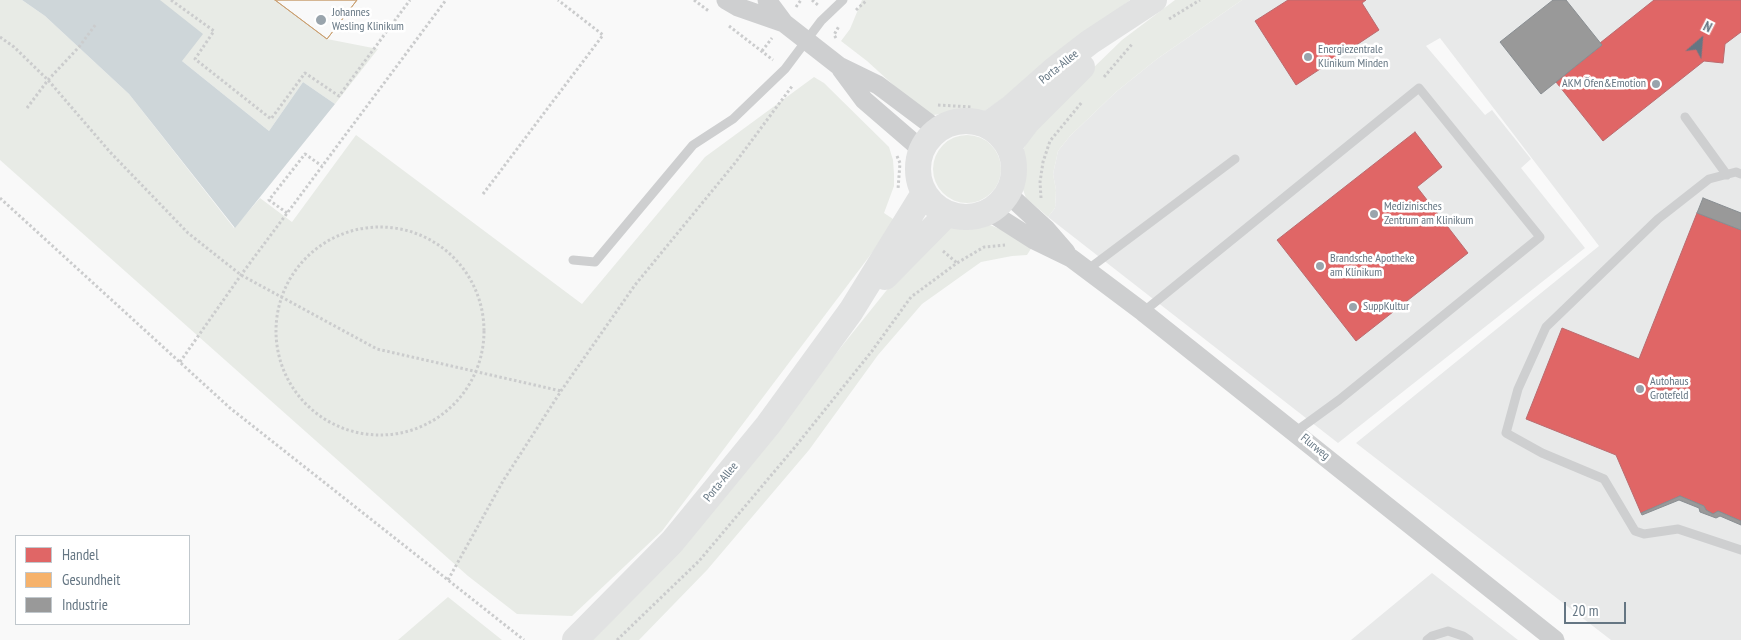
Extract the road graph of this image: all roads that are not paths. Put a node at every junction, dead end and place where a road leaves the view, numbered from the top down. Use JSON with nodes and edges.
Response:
{"nodes":[{"id":1,"x":726,"y":0,"type":"edge"},
{"id":2,"x":767,"y":0,"type":"edge"},
{"id":3,"x":843,"y":0,"type":"edge"},
{"id":4,"x":1152,"y":11,"type":"edge"},
{"id":5,"x":784,"y":23,"type":"junction"},
{"id":6,"x":806,"y":41,"type":"junction"},
{"id":7,"x":839,"y":66,"type":"junction"},
{"id":8,"x":1685,"y":117,"type":"dead end"},
{"id":9,"x":987,"y":125,"type":"junction"},
{"id":10,"x":938,"y":130,"type":"junction"},
{"id":11,"x":1009,"y":146,"type":"junction"},
{"id":12,"x":922,"y":150,"type":"junction"},
{"id":13,"x":1235,"y":159,"type":"dead end"},
{"id":14,"x":1727,"y":174,"type":"junction"},
{"id":15,"x":1741,"y":174,"type":"edge"},
{"id":16,"x":924,"y":193,"type":"junction"},
{"id":17,"x":999,"y":203,"type":"junction"},
{"id":18,"x":947,"y":214,"type":"junction"},
{"id":19,"x":1071,"y":258,"type":"junction"},
{"id":20,"x":573,"y":260,"type":"dead end"},
{"id":21,"x":1087,"y":270,"type":"junction"},
{"id":22,"x":852,"y":311,"type":"junction"},
{"id":23,"x":1143,"y":312,"type":"junction"},
{"id":24,"x":1295,"y":432,"type":"junction"},
{"id":25,"x":1741,"y":550,"type":"edge"},
{"id":26,"x":575,"y":640,"type":"edge"},
{"id":27,"x":1427,"y":640,"type":"edge"},
{"id":28,"x":1469,"y":640,"type":"edge"},
{"id":29,"x":1555,"y":640,"type":"edge"}],
"edges":[{"from":1,"to":5,"type":"street"},
{"from":2,"to":5,"type":"street"},
{"from":3,"to":6,"type":"lane"},
{"from":4,"to":9,"type":"street","name":"Porta-Allee"},
{"from":4,"to":11,"type":"street","name":"Porta-Allee"},
{"from":5,"to":6,"type":"street"},
{"from":6,"to":7,"type":"street"},
{"from":6,"to":20,"type":"lane"},
{"from":7,"to":10,"type":"street"},
{"from":7,"to":12,"type":"street"},
{"from":8,"to":14,"type":"lane"},
{"from":9,"to":10,"type":"street"},
{"from":9,"to":11,"type":"street"},
{"from":10,"to":12,"type":"street"},
{"from":11,"to":17,"type":"street"},
{"from":12,"to":16,"type":"street"},
{"from":13,"to":21,"type":"lane"},
{"from":14,"to":15,"type":"lane"},
{"from":14,"to":25,"type":"lane"},
{"from":16,"to":18,"type":"street"},
{"from":16,"to":22,"type":"street","name":"Porta-Allee"},
{"from":17,"to":18,"type":"street"},
{"from":17,"to":19,"type":"street","name":"Flurweg"},
{"from":17,"to":19,"type":"street","name":"Flurweg"},
{"from":18,"to":22,"type":"street","name":"Porta-Allee"},
{"from":19,"to":21,"type":"street","name":"Flurweg"},
{"from":21,"to":23,"type":"street","name":"Flurweg"},
{"from":22,"to":26,"type":"street","name":"Porta-Allee"},
{"from":23,"to":24,"type":"street","name":"Flurweg"},
{"from":23,"to":24,"type":"lane"},
{"from":24,"to":29,"type":"street","name":"Flurweg"},
{"from":27,"to":28,"type":"lane"}]}
